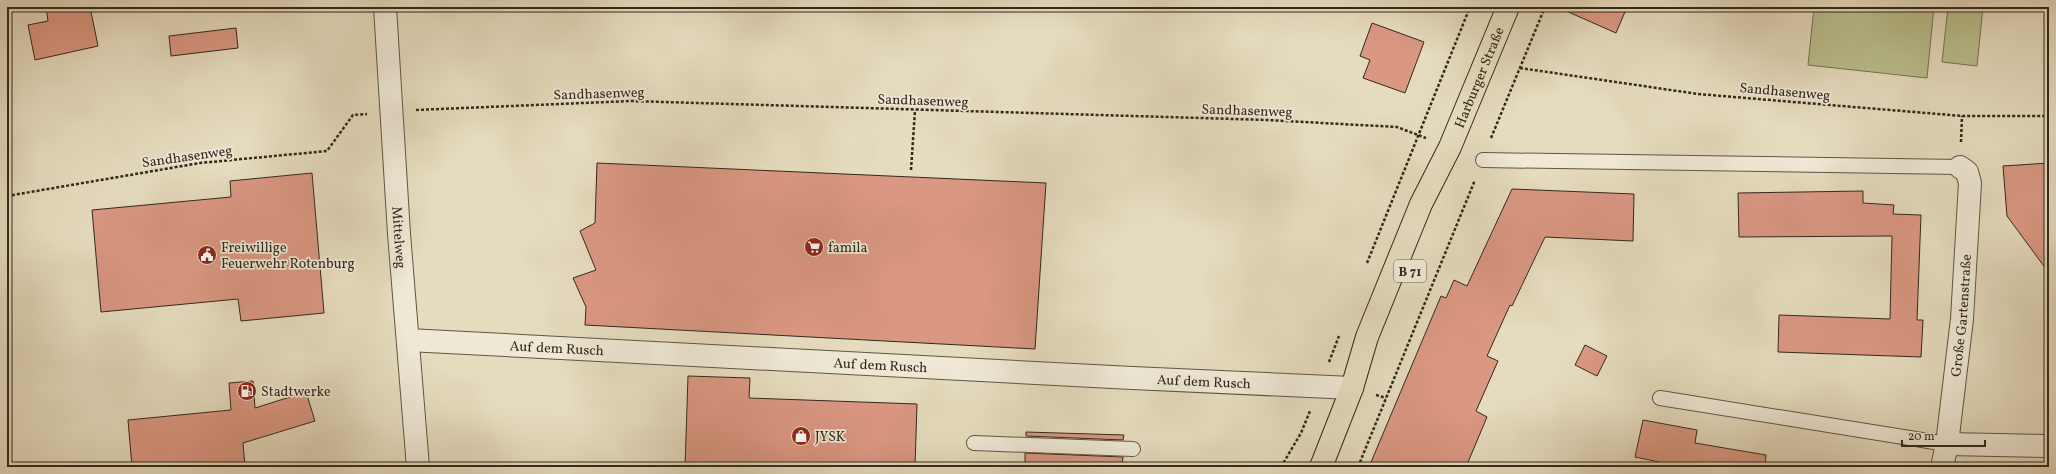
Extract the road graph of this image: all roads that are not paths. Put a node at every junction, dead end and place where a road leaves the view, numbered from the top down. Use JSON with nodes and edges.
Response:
{"nodes":[{"id":1,"x":385,"y":7,"type":"edge"},
{"id":2,"x":1508,"y":7,"type":"edge"},
{"id":3,"x":1483,"y":160,"type":"road end"},
{"id":4,"x":1960,"y":166,"type":"joint"},
{"id":5,"x":408,"y":340,"type":"junction"},
{"id":6,"x":1352,"y":388,"type":"junction"},
{"id":7,"x":1660,"y":398,"type":"dead end"},
{"id":8,"x":974,"y":443,"type":"dead end"},
{"id":9,"x":1947,"y":444,"type":"junction"},
{"id":10,"x":2049,"y":446,"type":"edge"},
{"id":11,"x":1133,"y":449,"type":"dead end"},
{"id":12,"x":418,"y":467,"type":"edge"},
{"id":13,"x":1321,"y":467,"type":"edge"},
{"id":14,"x":1942,"y":467,"type":"edge"}],
"edges":[{"from":1,"to":5,"type":"street","name":"Mittelweg"},
{"from":2,"to":6,"type":"main road","name":"Harburger Straße","number":"B 71"},
{"from":3,"to":4,"type":"lane"},
{"from":4,"to":9,"type":"street","name":"Große Gartenstraße"},
{"from":5,"to":6,"type":"street","name":"Auf dem Rusch"},
{"from":5,"to":12,"type":"street","name":"Mittelweg"},
{"from":6,"to":13,"type":"main road","name":"Harburger Straße","number":"B 71"},
{"from":7,"to":9,"type":"lane"},
{"from":8,"to":11,"type":"lane"},
{"from":9,"to":10,"type":"street"},
{"from":9,"to":14,"type":"street","name":"Große Gartenstraße"}]}
